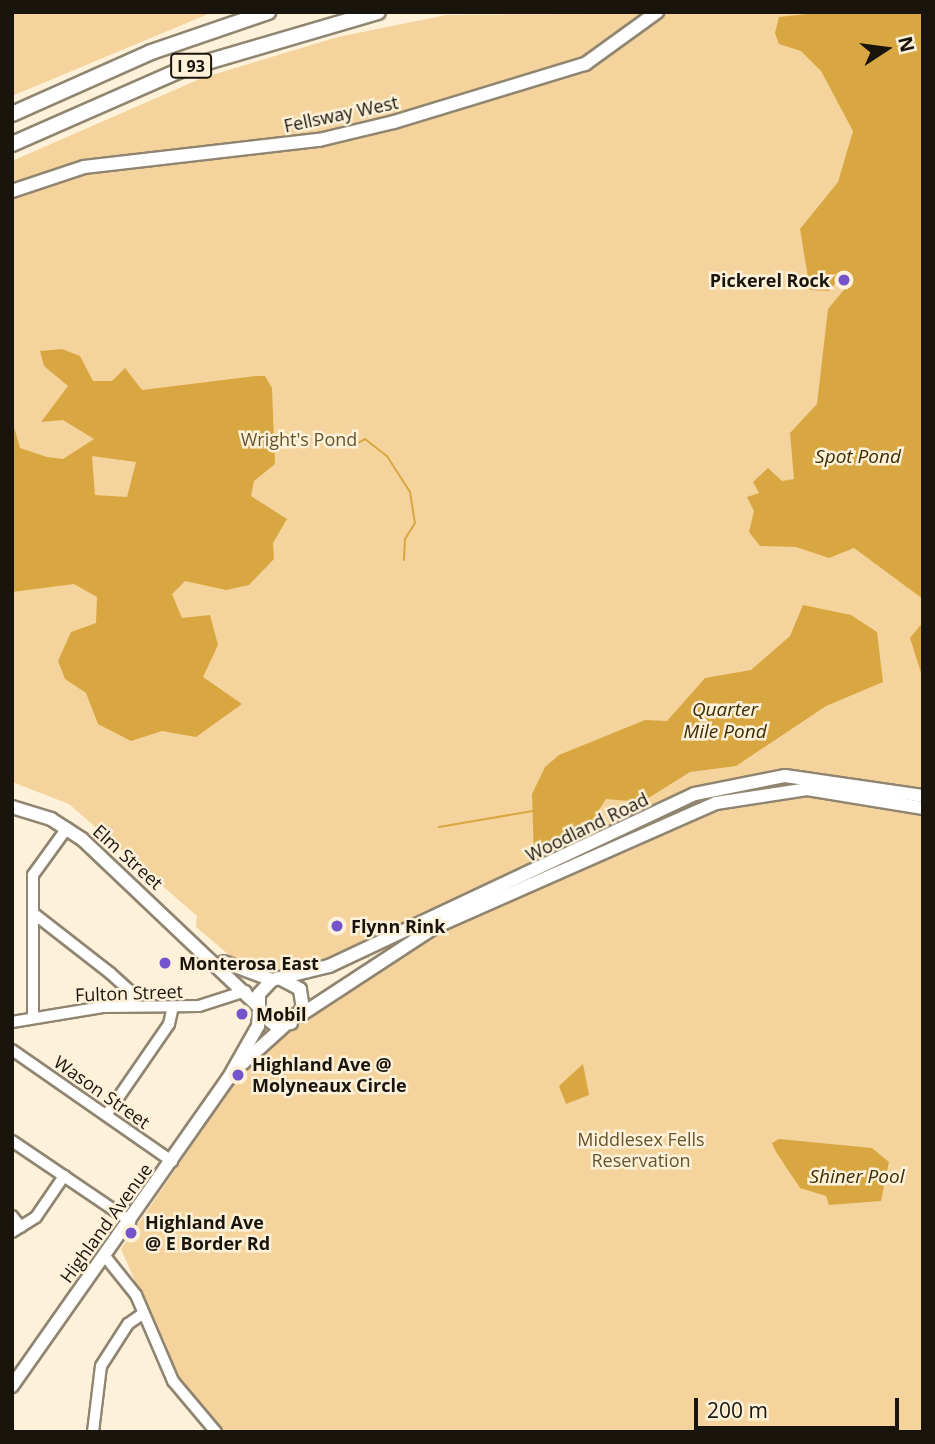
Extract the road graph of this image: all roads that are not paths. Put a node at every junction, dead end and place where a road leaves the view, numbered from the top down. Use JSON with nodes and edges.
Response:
{"nodes":[{"id":1,"x":268,"y":12,"type":"edge"},
{"id":2,"x":378,"y":12,"type":"edge"},
{"id":3,"x":657,"y":12,"type":"edge"},
{"id":4,"x":12,"y":114,"type":"edge"},
{"id":5,"x":12,"y":144,"type":"edge"},
{"id":6,"x":12,"y":191,"type":"edge"},
{"id":7,"x":923,"y":796,"type":"edge"},
{"id":8,"x":12,"y":807,"type":"edge"},
{"id":9,"x":923,"y":807,"type":"edge"},
{"id":10,"x":67,"y":828,"type":"junction"},
{"id":11,"x":532,"y":880,"type":"junction"},
{"id":12,"x":33,"y":914,"type":"junction"},
{"id":13,"x":56,"y":927,"type":"junction"},
{"id":14,"x":33,"y":940,"type":"junction"},
{"id":15,"x":208,"y":953,"type":"junction"},
{"id":16,"x":276,"y":979,"type":"junction"},
{"id":17,"x":246,"y":991,"type":"junction"},
{"id":18,"x":134,"y":1005,"type":"junction"},
{"id":19,"x":173,"y":1007,"type":"junction"},
{"id":20,"x":258,"y":1008,"type":"junction"},
{"id":21,"x":33,"y":1018,"type":"junction"},
{"id":22,"x":295,"y":1020,"type":"junction"},
{"id":23,"x":12,"y":1022,"type":"edge"},
{"id":24,"x":12,"y":1050,"type":"edge"},
{"id":25,"x":228,"y":1079,"type":"junction"},
{"id":26,"x":107,"y":1114,"type":"junction"},
{"id":27,"x":12,"y":1141,"type":"edge"},
{"id":28,"x":172,"y":1161,"type":"junction"},
{"id":29,"x":64,"y":1176,"type":"junction"},
{"id":30,"x":12,"y":1216,"type":"edge"},
{"id":31,"x":130,"y":1221,"type":"junction"},
{"id":32,"x":17,"y":1230,"type":"edge"},
{"id":33,"x":104,"y":1255,"type":"junction"},
{"id":34,"x":144,"y":1313,"type":"junction"},
{"id":35,"x":12,"y":1387,"type":"edge"},
{"id":36,"x":93,"y":1432,"type":"edge"},
{"id":37,"x":216,"y":1432,"type":"edge"}],
"edges":[{"from":1,"to":4,"type":"highway","number":"I 93"},
{"from":2,"to":5,"type":"highway","number":"I 93"},
{"from":3,"to":6,"type":"main road","name":"Fellsway West"},
{"from":7,"to":11,"type":"main road","name":"Woodland Road"},
{"from":8,"to":10,"type":"main road","name":"Elm Street"},
{"from":9,"to":11,"type":"main road","name":"Woodland Road"},
{"from":10,"to":12,"type":"street"},
{"from":10,"to":15,"type":"main road","name":"Elm Street"},
{"from":11,"to":16,"type":"main road","name":"Woodland Road"},
{"from":11,"to":22,"type":"main road","name":"Woodland Road"},
{"from":12,"to":13,"type":"street"},
{"from":12,"to":14,"type":"street"},
{"from":13,"to":14,"type":"street"},
{"from":13,"to":18,"type":"street"},
{"from":14,"to":21,"type":"street"},
{"from":15,"to":16,"type":"main road","name":"Elm Street"},
{"from":15,"to":17,"type":"main road","name":"Elm Street"},
{"from":16,"to":20,"type":"main road","name":"Highland Avenue"},
{"from":16,"to":22,"type":"main road"},
{"from":17,"to":19,"type":"street","name":"Fulton Street"},
{"from":17,"to":20,"type":"main road","name":"Elm Street"},
{"from":18,"to":19,"type":"street","name":"Fulton Street"},
{"from":18,"to":21,"type":"street","name":"Fulton Street"},
{"from":19,"to":26,"type":"street"},
{"from":20,"to":22,"type":"main road"},
{"from":20,"to":25,"type":"main road","name":"Highland Avenue"},
{"from":21,"to":23,"type":"street","name":"Fulton Street"},
{"from":22,"to":25,"type":"main road","name":"Highland Avenue"},
{"from":24,"to":26,"type":"street","name":"Wason Street"},
{"from":25,"to":28,"type":"main road","name":"Highland Avenue"},
{"from":26,"to":28,"type":"street","name":"Wason Street"},
{"from":27,"to":29,"type":"street"},
{"from":28,"to":31,"type":"main road","name":"Highland Avenue"},
{"from":29,"to":31,"type":"street"},
{"from":29,"to":32,"type":"street"},
{"from":30,"to":32,"type":"street"},
{"from":31,"to":33,"type":"main road","name":"Highland Avenue"},
{"from":33,"to":34,"type":"street"},
{"from":33,"to":35,"type":"main road","name":"Highland Avenue"},
{"from":34,"to":36,"type":"street"},
{"from":34,"to":37,"type":"street"}]}
